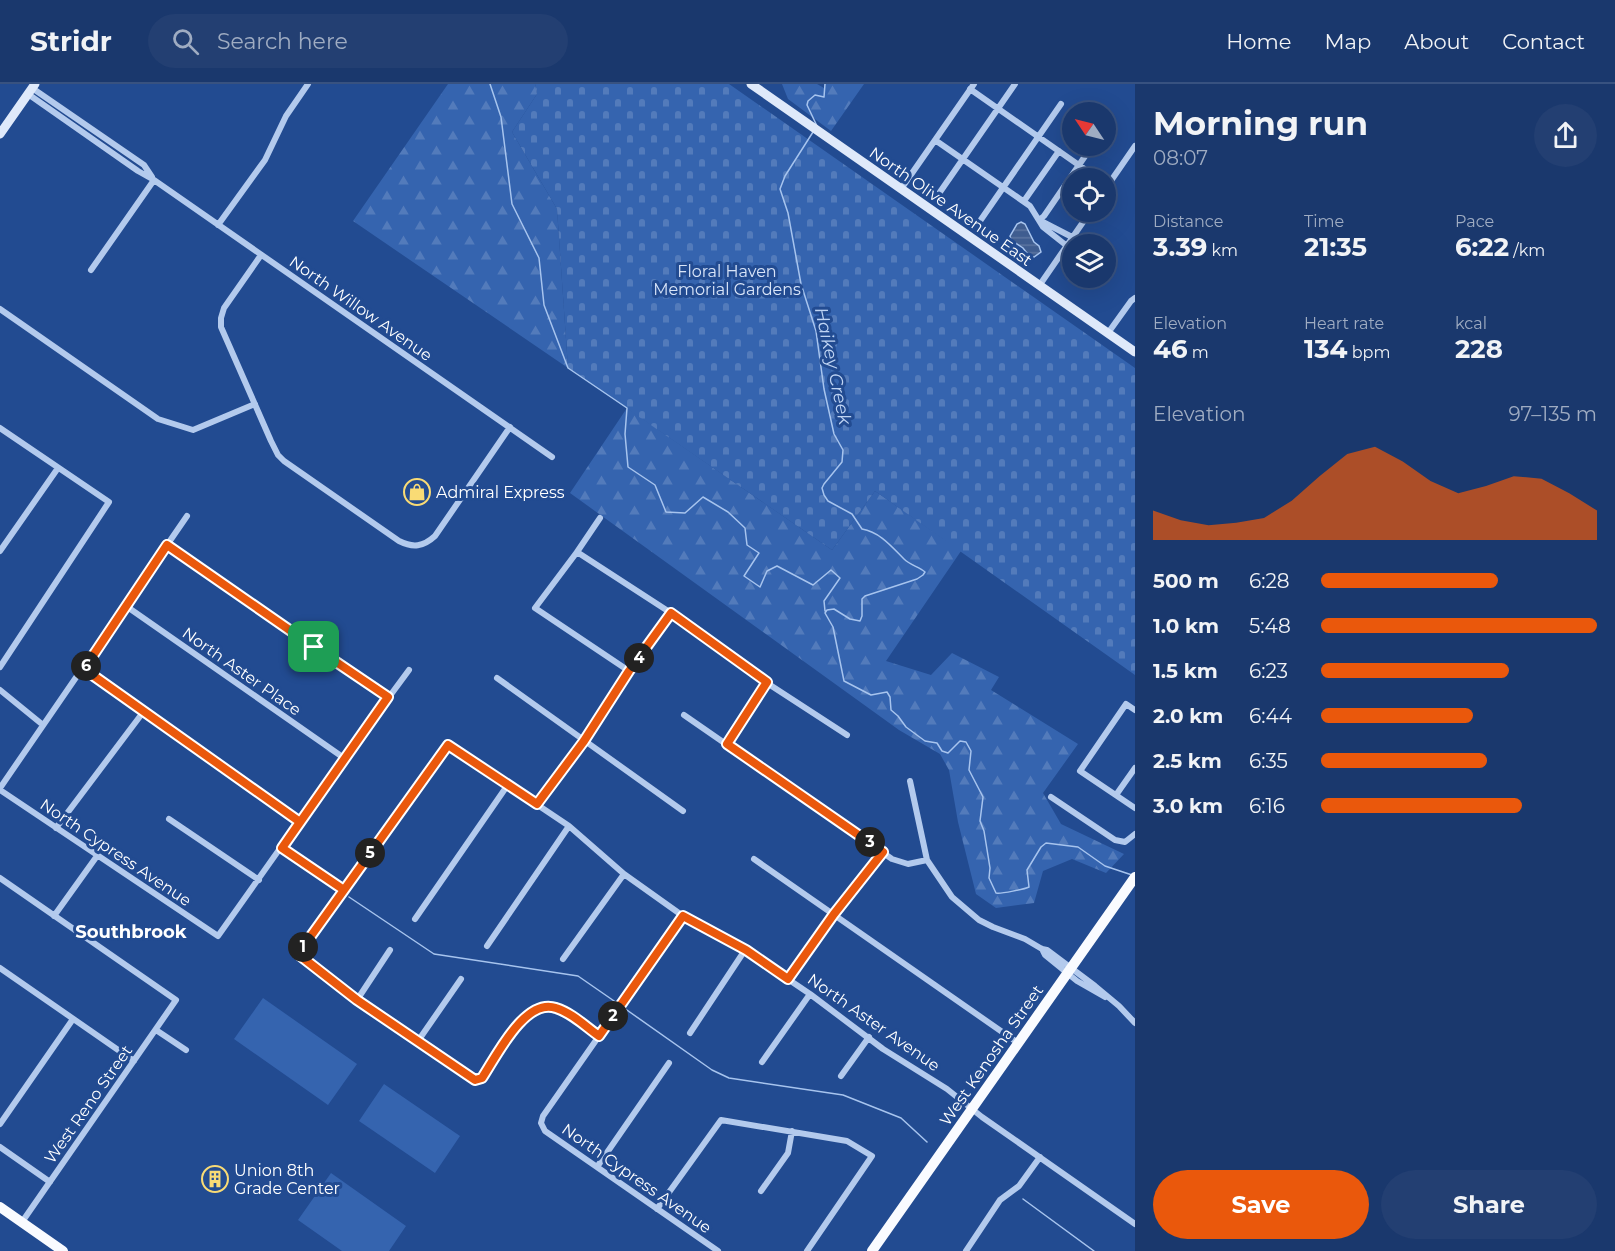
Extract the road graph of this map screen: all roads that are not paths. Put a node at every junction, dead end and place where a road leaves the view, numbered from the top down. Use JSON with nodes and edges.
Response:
{"nodes":[{"id":1,"x":308,"y":84,"type":"edge"},
{"id":2,"x":750,"y":84,"type":"edge"},
{"id":3,"x":1015,"y":84,"type":"edge"},
{"id":4,"x":972,"y":87,"type":"edge"},
{"id":5,"x":32,"y":89,"type":"edge"},
{"id":6,"x":1061,"y":104,"type":"dead end"},
{"id":7,"x":998,"y":108,"type":"junction"},
{"id":8,"x":0,"y":134,"type":"edge"},
{"id":9,"x":1038,"y":137,"type":"junction"},
{"id":10,"x":938,"y":142,"type":"junction"},
{"id":11,"x":1135,"y":146,"type":"edge"},
{"id":12,"x":1059,"y":151,"type":"junction"},
{"id":13,"x":1085,"y":156,"type":"edge"},
{"id":14,"x":963,"y":159,"type":"junction"},
{"id":15,"x":1079,"y":165,"type":"junction"},
{"id":16,"x":1083,"y":168,"type":"edge"},
{"id":17,"x":1116,"y":174,"type":"edge"},
{"id":18,"x":154,"y":180,"type":"junction"},
{"id":19,"x":1004,"y":187,"type":"junction"},
{"id":20,"x":901,"y":189,"type":"junction"},
{"id":21,"x":940,"y":192,"type":"dead end"},
{"id":22,"x":1024,"y":201,"type":"junction"},
{"id":23,"x":980,"y":220,"type":"dead end"},
{"id":24,"x":1039,"y":220,"type":"junction"},
{"id":25,"x":218,"y":225,"type":"junction"},
{"id":26,"x":1068,"y":234,"type":"edge"},
{"id":27,"x":1062,"y":243,"type":"edge"},
{"id":28,"x":1062,"y":252,"type":"edge"},
{"id":29,"x":261,"y":255,"type":"junction"},
{"id":30,"x":91,"y":270,"type":"dead end"},
{"id":31,"x":1039,"y":286,"type":"junction"},
{"id":32,"x":1135,"y":298,"type":"edge"},
{"id":33,"x":0,"y":309,"type":"edge"},
{"id":34,"x":1108,"y":333,"type":"junction"},
{"id":35,"x":1135,"y":352,"type":"edge"},
{"id":36,"x":255,"y":404,"type":"junction"},
{"id":37,"x":0,"y":428,"type":"edge"},
{"id":38,"x":510,"y":428,"type":"junction"},
{"id":39,"x":552,"y":457,"type":"dead end"},
{"id":40,"x":58,"y":468,"type":"junction"},
{"id":41,"x":187,"y":516,"type":"dead end"},
{"id":42,"x":600,"y":518,"type":"dead end"},
{"id":43,"x":167,"y":545,"type":"junction"},
{"id":44,"x":0,"y":551,"type":"edge"},
{"id":45,"x":578,"y":552,"type":"junction"},
{"id":46,"x":126,"y":606,"type":"junction"},
{"id":47,"x":671,"y":613,"type":"junction"},
{"id":48,"x":0,"y":667,"type":"edge"},
{"id":49,"x":84,"y":669,"type":"junction"},
{"id":50,"x":409,"y":670,"type":"dead end"},
{"id":51,"x":629,"y":671,"type":"junction"},
{"id":52,"x":497,"y":678,"type":"dead end"},
{"id":53,"x":767,"y":682,"type":"junction"},
{"id":54,"x":0,"y":690,"type":"edge"},
{"id":55,"x":388,"y":697,"type":"junction"},
{"id":56,"x":1135,"y":710,"type":"edge"},
{"id":57,"x":144,"y":711,"type":"junction"},
{"id":58,"x":684,"y":715,"type":"dead end"},
{"id":59,"x":43,"y":725,"type":"junction"},
{"id":60,"x":847,"y":735,"type":"dead end"},
{"id":61,"x":584,"y":741,"type":"junction"},
{"id":62,"x":727,"y":744,"type":"junction"},
{"id":63,"x":344,"y":758,"type":"junction"},
{"id":64,"x":1135,"y":768,"type":"edge"},
{"id":65,"x":910,"y":781,"type":"dead end"},
{"id":66,"x":507,"y":786,"type":"junction"},
{"id":67,"x":0,"y":789,"type":"edge"},
{"id":68,"x":1116,"y":795,"type":"junction"},
{"id":69,"x":1051,"y":797,"type":"dead end"},
{"id":70,"x":537,"y":804,"type":"junction"},
{"id":71,"x":1135,"y":808,"type":"edge"},
{"id":72,"x":683,"y":811,"type":"dead end"},
{"id":73,"x":169,"y":819,"type":"dead end"},
{"id":74,"x":300,"y":822,"type":"junction"},
{"id":75,"x":569,"y":826,"type":"junction"},
{"id":76,"x":56,"y":828,"type":"junction"},
{"id":77,"x":1135,"y":834,"type":"edge"},
{"id":78,"x":282,"y":848,"type":"junction"},
{"id":79,"x":883,"y":852,"type":"junction"},
{"id":80,"x":97,"y":856,"type":"junction"},
{"id":81,"x":754,"y":860,"type":"dead end"},
{"id":82,"x":927,"y":860,"type":"junction"},
{"id":83,"x":624,"y":874,"type":"junction"},
{"id":84,"x":1135,"y":877,"type":"edge"},
{"id":85,"x":0,"y":878,"type":"edge"},
{"id":86,"x":259,"y":880,"type":"junction"},
{"id":87,"x":344,"y":890,"type":"junction"},
{"id":88,"x":834,"y":914,"type":"junction"},
{"id":89,"x":54,"y":916,"type":"junction"},
{"id":90,"x":683,"y":916,"type":"junction"},
{"id":91,"x":415,"y":919,"type":"dead end"},
{"id":92,"x":487,"y":946,"type":"dead end"},
{"id":93,"x":390,"y":950,"type":"dead end"},
{"id":94,"x":746,"y":950,"type":"junction"},
{"id":95,"x":563,"y":959,"type":"dead end"},
{"id":96,"x":0,"y":968,"type":"edge"},
{"id":97,"x":1070,"y":970,"type":"junction"},
{"id":98,"x":461,"y":979,"type":"dead end"},
{"id":99,"x":788,"y":979,"type":"junction"},
{"id":100,"x":810,"y":994,"type":"junction"},
{"id":101,"x":357,"y":1000,"type":"junction"},
{"id":102,"x":73,"y":1019,"type":"junction"},
{"id":103,"x":1135,"y":1023,"type":"edge"},
{"id":104,"x":156,"y":1030,"type":"junction"},
{"id":105,"x":690,"y":1033,"type":"dead end"},
{"id":106,"x":599,"y":1036,"type":"junction"},
{"id":107,"x":868,"y":1037,"type":"junction"},
{"id":108,"x":418,"y":1041,"type":"junction"},
{"id":109,"x":1018,"y":1043,"type":"junction"},
{"id":110,"x":186,"y":1050,"type":"dead end"},
{"id":111,"x":134,"y":1061,"type":"junction"},
{"id":112,"x":762,"y":1062,"type":"dead end"},
{"id":113,"x":669,"y":1063,"type":"dead end"},
{"id":114,"x":841,"y":1076,"type":"dead end"},
{"id":115,"x":972,"y":1108,"type":"junction"},
{"id":116,"x":0,"y":1124,"type":"edge"},
{"id":117,"x":792,"y":1131,"type":"junction"},
{"id":118,"x":0,"y":1147,"type":"edge"},
{"id":119,"x":1040,"y":1157,"type":"junction"},
{"id":120,"x":597,"y":1167,"type":"junction"},
{"id":121,"x":50,"y":1182,"type":"junction"},
{"id":122,"x":761,"y":1191,"type":"dead end"},
{"id":123,"x":0,"y":1207,"type":"edge"},
{"id":124,"x":657,"y":1209,"type":"junction"},
{"id":125,"x":22,"y":1222,"type":"junction"},
{"id":126,"x":1135,"y":1224,"type":"edge"},
{"id":127,"x":63,"y":1251,"type":"edge"},
{"id":128,"x":718,"y":1251,"type":"edge"},
{"id":129,"x":807,"y":1251,"type":"edge"},
{"id":130,"x":872,"y":1251,"type":"edge"},
{"id":131,"x":966,"y":1251,"type":"edge"}],
"edges":[{"from":1,"to":25,"type":"street"},
{"from":2,"to":20,"type":"street","name":"North Olive Avenue East"},
{"from":3,"to":7,"type":"street"},
{"from":4,"to":7,"type":"street"},
{"from":4,"to":10,"type":"street"},
{"from":5,"to":8,"type":"street"},
{"from":5,"to":18,"type":"street","name":"North Willow Avenue"},
{"from":6,"to":9,"type":"street"},
{"from":7,"to":9,"type":"street"},
{"from":7,"to":14,"type":"street"},
{"from":9,"to":12,"type":"street"},
{"from":9,"to":19,"type":"street"},
{"from":10,"to":14,"type":"street"},
{"from":10,"to":20,"type":"street"},
{"from":11,"to":17,"type":"street"},
{"from":12,"to":15,"type":"street"},
{"from":12,"to":22,"type":"street"},
{"from":13,"to":15,"type":"street"},
{"from":14,"to":19,"type":"street"},
{"from":14,"to":21,"type":"street"},
{"from":15,"to":16,"type":"street"},
{"from":15,"to":24,"type":"street"},
{"from":18,"to":25,"type":"street","name":"North Willow Avenue"},
{"from":18,"to":30,"type":"street"},
{"from":19,"to":22,"type":"street"},
{"from":19,"to":23,"type":"street"},
{"from":20,"to":31,"type":"street","name":"North Olive Avenue East"},
{"from":22,"to":24,"type":"street"},
{"from":24,"to":26,"type":"street"},
{"from":24,"to":27,"type":"street"},
{"from":25,"to":29,"type":"street","name":"North Willow Avenue"},
{"from":28,"to":31,"type":"street"},
{"from":29,"to":36,"type":"street"},
{"from":29,"to":38,"type":"street","name":"North Willow Avenue"},
{"from":31,"to":34,"type":"street","name":"North Olive Avenue East"},
{"from":32,"to":34,"type":"street"},
{"from":33,"to":36,"type":"street"},
{"from":34,"to":35,"type":"street","name":"North Olive Avenue East"},
{"from":36,"to":38,"type":"street"},
{"from":37,"to":40,"type":"street"},
{"from":38,"to":39,"type":"street","name":"North Willow Avenue"},
{"from":40,"to":44,"type":"street"},
{"from":40,"to":48,"type":"street"},
{"from":41,"to":43,"type":"street"},
{"from":42,"to":45,"type":"street"},
{"from":43,"to":46,"type":"street"},
{"from":43,"to":55,"type":"street"},
{"from":45,"to":47,"type":"street"},
{"from":45,"to":51,"type":"street"},
{"from":46,"to":49,"type":"street"},
{"from":46,"to":63,"type":"street","name":"North Aster Place"},
{"from":47,"to":51,"type":"street"},
{"from":47,"to":53,"type":"street"},
{"from":49,"to":57,"type":"street"},
{"from":49,"to":59,"type":"street"},
{"from":50,"to":55,"type":"street"},
{"from":51,"to":61,"type":"street"},
{"from":52,"to":61,"type":"street"},
{"from":53,"to":60,"type":"street"},
{"from":53,"to":62,"type":"street"},
{"from":54,"to":59,"type":"street"},
{"from":55,"to":63,"type":"street"},
{"from":56,"to":68,"type":"street"},
{"from":57,"to":74,"type":"street"},
{"from":57,"to":76,"type":"street"},
{"from":58,"to":62,"type":"street"},
{"from":59,"to":67,"type":"street"},
{"from":61,"to":70,"type":"street"},
{"from":61,"to":72,"type":"street"},
{"from":62,"to":79,"type":"street"},
{"from":63,"to":74,"type":"street"},
{"from":64,"to":68,"type":"street"},
{"from":65,"to":82,"type":"street"},
{"from":66,"to":70,"type":"street","name":"North Aster Avenue"},
{"from":66,"to":87,"type":"street","name":"North Aster Avenue"},
{"from":66,"to":91,"type":"street"},
{"from":67,"to":76,"type":"street","name":"North Cypress Avenue"},
{"from":68,"to":71,"type":"street"},
{"from":69,"to":77,"type":"street"},
{"from":70,"to":75,"type":"street","name":"North Aster Avenue"},
{"from":73,"to":86,"type":"street"},
{"from":74,"to":78,"type":"street"},
{"from":75,"to":83,"type":"street","name":"North Aster Avenue"},
{"from":75,"to":92,"type":"street"},
{"from":76,"to":80,"type":"street","name":"North Cypress Avenue"},
{"from":78,"to":86,"type":"street"},
{"from":78,"to":87,"type":"street"},
{"from":79,"to":82,"type":"street"},
{"from":79,"to":88,"type":"street"},
{"from":80,"to":86,"type":"street","name":"North Cypress Avenue"},
{"from":80,"to":89,"type":"street"},
{"from":81,"to":88,"type":"street"},
{"from":82,"to":97,"type":"street"},
{"from":83,"to":90,"type":"street","name":"North Aster Avenue"},
{"from":83,"to":95,"type":"street"},
{"from":84,"to":97,"type":"main road","name":"West Kenosha Street"},
{"from":85,"to":89,"type":"street"},
{"from":87,"to":101,"type":"street"},
{"from":88,"to":99,"type":"street"},
{"from":88,"to":109,"type":"street"},
{"from":89,"to":104,"type":"street","name":"West Reno Street"},
{"from":90,"to":94,"type":"street","name":"North Aster Avenue"},
{"from":90,"to":106,"type":"street"},
{"from":93,"to":101,"type":"street"},
{"from":94,"to":99,"type":"street","name":"North Aster Avenue"},
{"from":94,"to":105,"type":"street"},
{"from":96,"to":102,"type":"street"},
{"from":97,"to":103,"type":"street"},
{"from":97,"to":109,"type":"main road","name":"West Kenosha Street"},
{"from":98,"to":108,"type":"street"},
{"from":99,"to":100,"type":"street","name":"North Aster Avenue"},
{"from":100,"to":107,"type":"street","name":"North Aster Avenue"},
{"from":100,"to":112,"type":"street"},
{"from":101,"to":108,"type":"street"},
{"from":102,"to":111,"type":"street"},
{"from":102,"to":116,"type":"street"},
{"from":104,"to":110,"type":"street"},
{"from":104,"to":111,"type":"street","name":"West Reno Street"},
{"from":106,"to":108,"type":"street"},
{"from":106,"to":120,"type":"street","name":"North Cypress Avenue"},
{"from":107,"to":114,"type":"street"},
{"from":107,"to":115,"type":"street","name":"North Aster Avenue"},
{"from":109,"to":115,"type":"main road","name":"West Kenosha Street"},
{"from":111,"to":121,"type":"street","name":"West Reno Street"},
{"from":113,"to":120,"type":"street"},
{"from":115,"to":119,"type":"street","name":"North Aster Avenue"},
{"from":115,"to":130,"type":"main road","name":"West Kenosha Street"},
{"from":117,"to":122,"type":"street"},
{"from":117,"to":124,"type":"street"},
{"from":117,"to":129,"type":"street"},
{"from":118,"to":121,"type":"street"},
{"from":119,"to":126,"type":"street","name":"North Aster Avenue"},
{"from":119,"to":131,"type":"street"},
{"from":120,"to":124,"type":"street","name":"North Cypress Avenue"},
{"from":121,"to":125,"type":"street","name":"West Reno Street"},
{"from":123,"to":125,"type":"main road"},
{"from":124,"to":128,"type":"street","name":"North Cypress Avenue"},
{"from":125,"to":127,"type":"main road"}]}
